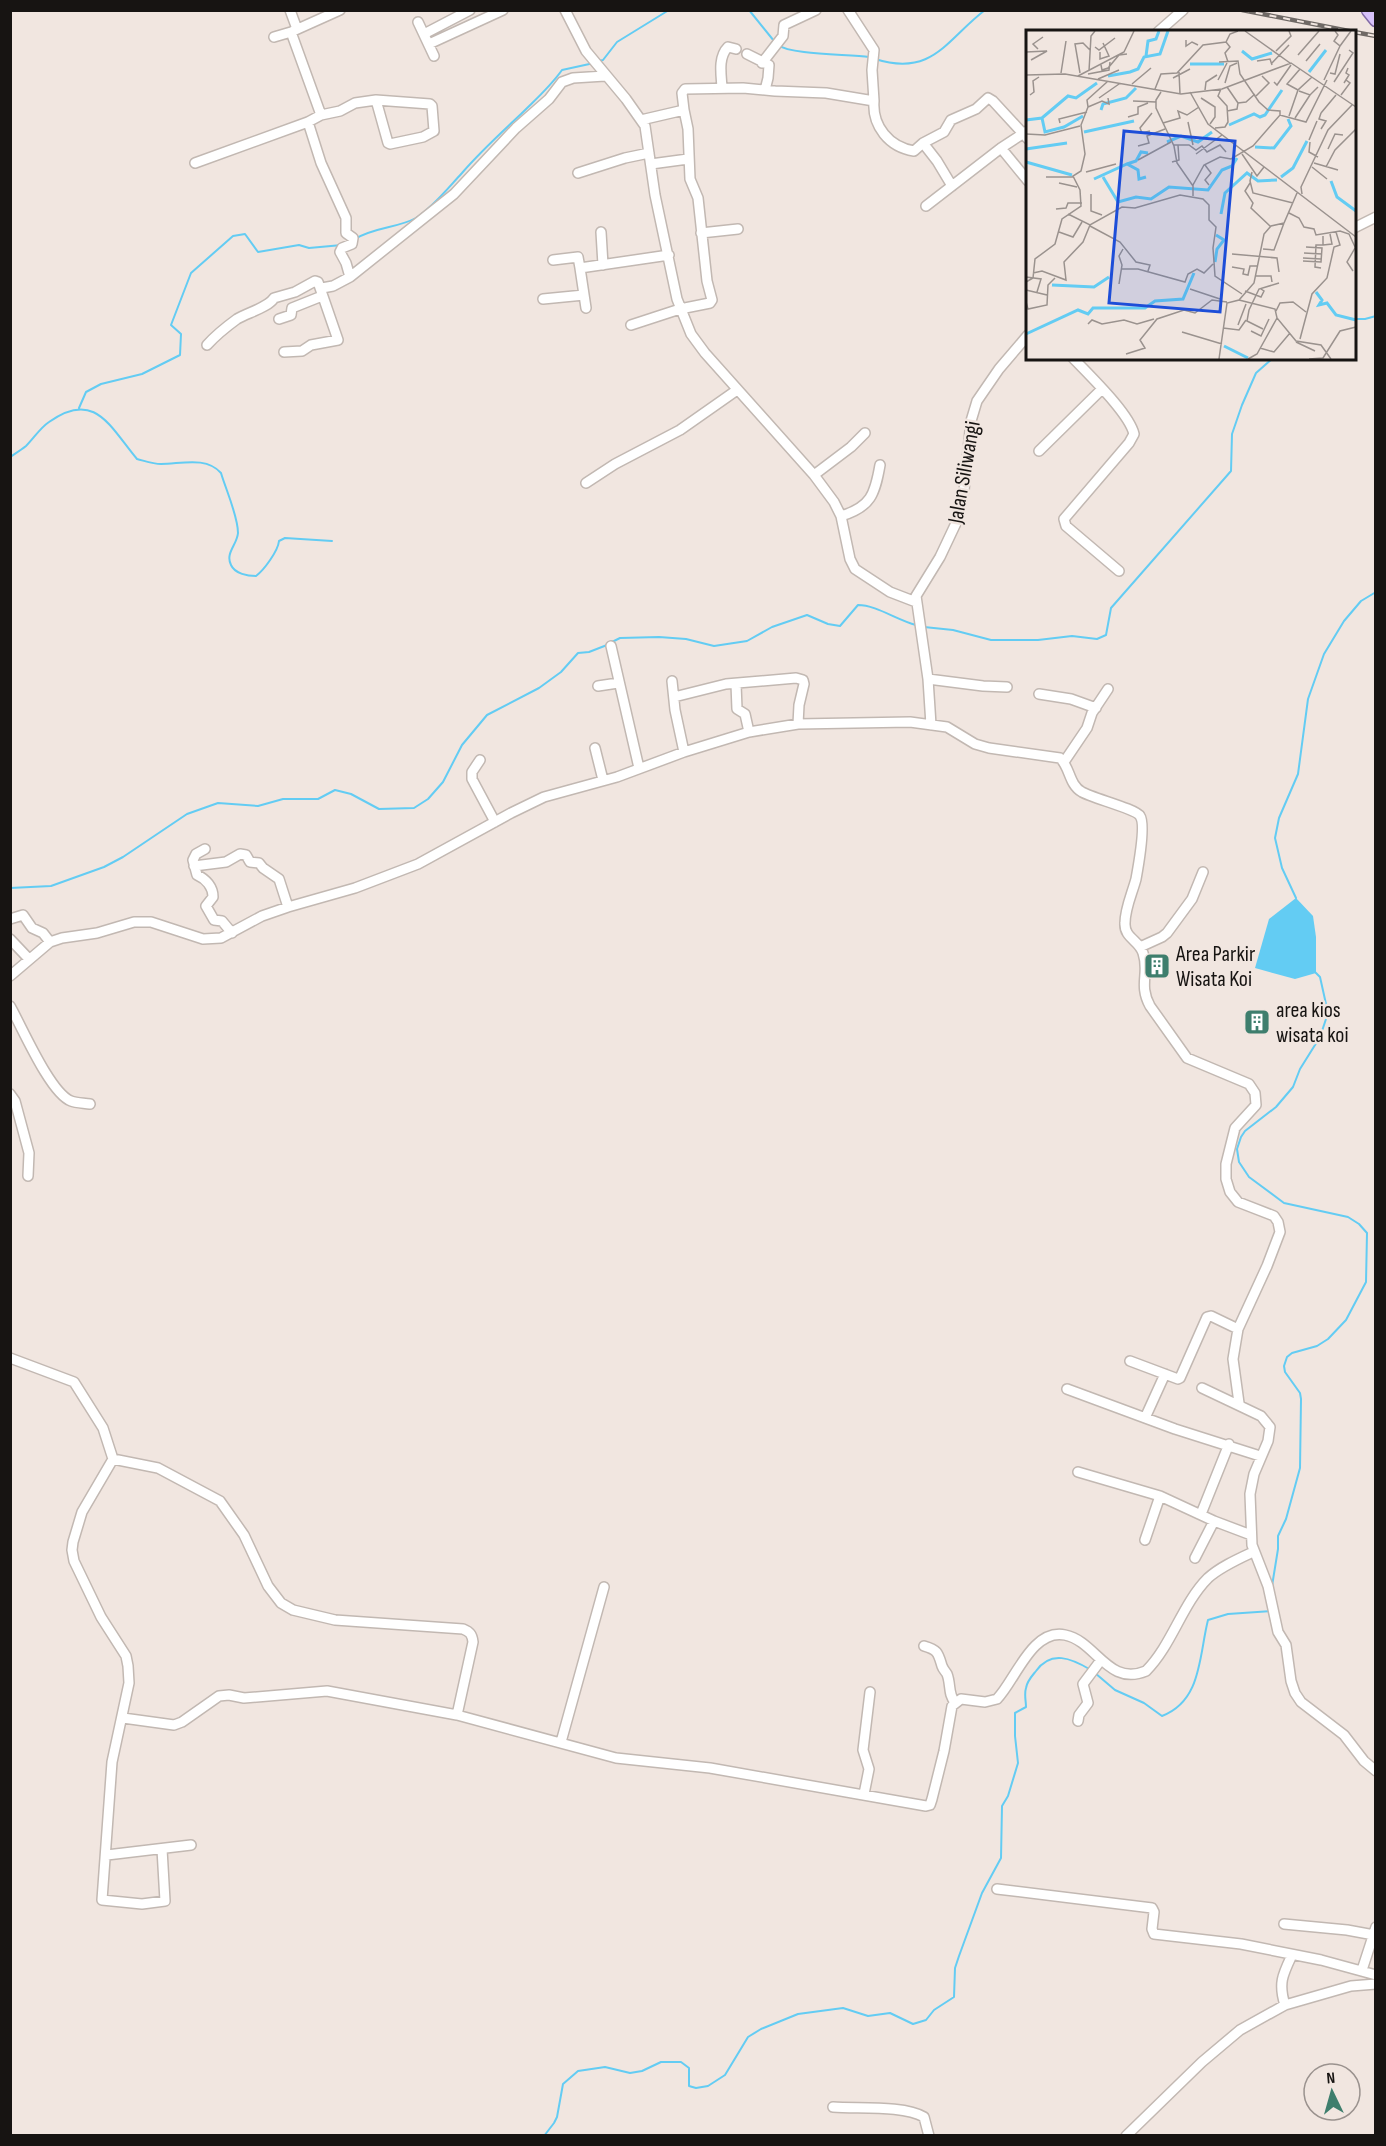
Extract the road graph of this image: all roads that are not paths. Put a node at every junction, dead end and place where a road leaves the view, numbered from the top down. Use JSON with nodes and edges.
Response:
{"nodes":[{"id":1,"x":290,"y":10,"type":"edge"},
{"id":2,"x":340,"y":10,"type":"edge"},
{"id":3,"x":470,"y":10,"type":"edge"},
{"id":4,"x":503,"y":10,"type":"edge"},
{"id":5,"x":565,"y":10,"type":"edge"},
{"id":6,"x":816,"y":10,"type":"edge"},
{"id":7,"x":848,"y":10,"type":"edge"},
{"id":8,"x":1183,"y":10,"type":"edge"},
{"id":9,"x":1368,"y":10,"type":"edge"},
{"id":10,"x":1376,"y":20,"type":"edge"},
{"id":11,"x":418,"y":22,"type":"dead end"},
{"id":12,"x":294,"y":30,"type":"junction"},
{"id":13,"x":1160,"y":30,"type":"edge"},
{"id":14,"x":424,"y":34,"type":"junction"},
{"id":15,"x":274,"y":37,"type":"dead end"},
{"id":16,"x":429,"y":44,"type":"junction"},
{"id":17,"x":736,"y":49,"type":"dead end"},
{"id":18,"x":747,"y":54,"type":"dead end"},
{"id":19,"x":434,"y":56,"type":"dead end"},
{"id":20,"x":762,"y":63,"type":"junction"},
{"id":21,"x":605,"y":76,"type":"junction"},
{"id":22,"x":722,"y":87,"type":"junction"},
{"id":23,"x":765,"y":90,"type":"junction"},
{"id":24,"x":376,"y":100,"type":"junction"},
{"id":25,"x":874,"y":101,"type":"junction"},
{"id":26,"x":684,"y":110,"type":"junction"},
{"id":27,"x":321,"y":115,"type":"junction"},
{"id":28,"x":642,"y":120,"type":"junction"},
{"id":29,"x":308,"y":122,"type":"junction"},
{"id":30,"x":1026,"y":134,"type":"edge"},
{"id":31,"x":923,"y":143,"type":"junction"},
{"id":32,"x":1001,"y":148,"type":"junction"},
{"id":33,"x":650,"y":153,"type":"junction"},
{"id":34,"x":688,"y":159,"type":"junction"},
{"id":35,"x":195,"y":164,"type":"dead end"},
{"id":36,"x":651,"y":164,"type":"junction"},
{"id":37,"x":578,"y":173,"type":"dead end"},
{"id":38,"x":1026,"y":179,"type":"edge"},
{"id":39,"x":952,"y":186,"type":"junction"},
{"id":40,"x":926,"y":206,"type":"dead end"},
{"id":41,"x":1376,"y":217,"type":"edge"},
{"id":42,"x":1356,"y":227,"type":"edge"},
{"id":43,"x":738,"y":230,"type":"dead end"},
{"id":44,"x":601,"y":232,"type":"dead end"},
{"id":45,"x":701,"y":233,"type":"junction"},
{"id":46,"x":669,"y":255,"type":"junction"},
{"id":47,"x":552,"y":260,"type":"dead end"},
{"id":48,"x":603,"y":265,"type":"junction"},
{"id":49,"x":580,"y":268,"type":"junction"},
{"id":50,"x":350,"y":277,"type":"junction"},
{"id":51,"x":322,"y":292,"type":"junction"},
{"id":52,"x":584,"y":295,"type":"junction"},
{"id":53,"x":543,"y":299,"type":"dead end"},
{"id":54,"x":586,"y":308,"type":"dead end"},
{"id":55,"x":680,"y":309,"type":"junction"},
{"id":56,"x":279,"y":319,"type":"dead end"},
{"id":57,"x":631,"y":325,"type":"dead end"},
{"id":58,"x":1026,"y":337,"type":"edge"},
{"id":59,"x":207,"y":345,"type":"dead end"},
{"id":60,"x":285,"y":352,"type":"dead end"},
{"id":61,"x":1075,"y":360,"type":"edge"},
{"id":62,"x":1102,"y":389,"type":"junction"},
{"id":63,"x":737,"y":390,"type":"junction"},
{"id":64,"x":865,"y":433,"type":"dead end"},
{"id":65,"x":1039,"y":450,"type":"dead end"},
{"id":66,"x":880,"y":465,"type":"dead end"},
{"id":67,"x":814,"y":475,"type":"junction"},
{"id":68,"x":586,"y":483,"type":"dead end"},
{"id":69,"x":841,"y":516,"type":"junction"},
{"id":70,"x":1119,"y":570,"type":"dead end"},
{"id":71,"x":916,"y":602,"type":"junction"},
{"id":72,"x":611,"y":646,"type":"dead end"},
{"id":73,"x":928,"y":679,"type":"junction"},
{"id":74,"x":672,"y":681,"type":"dead end"},
{"id":75,"x":618,"y":683,"type":"junction"},
{"id":76,"x":736,"y":684,"type":"junction"},
{"id":77,"x":598,"y":686,"type":"dead end"},
{"id":78,"x":1007,"y":687,"type":"dead end"},
{"id":79,"x":1108,"y":689,"type":"dead end"},
{"id":80,"x":1039,"y":694,"type":"dead end"},
{"id":81,"x":674,"y":697,"type":"junction"},
{"id":82,"x":1096,"y":708,"type":"junction"},
{"id":83,"x":798,"y":723,"type":"junction"},
{"id":84,"x":931,"y":725,"type":"junction"},
{"id":85,"x":748,"y":732,"type":"junction"},
{"id":86,"x":595,"y":748,"type":"dead end"},
{"id":87,"x":684,"y":752,"type":"junction"},
{"id":88,"x":480,"y":760,"type":"dead end"},
{"id":89,"x":1064,"y":762,"type":"junction"},
{"id":90,"x":639,"y":768,"type":"junction"},
{"id":91,"x":603,"y":780,"type":"junction"},
{"id":92,"x":495,"y":822,"type":"junction"},
{"id":93,"x":205,"y":849,"type":"dead end"},
{"id":94,"x":194,"y":866,"type":"junction"},
{"id":95,"x":1203,"y":872,"type":"dead end"},
{"id":96,"x":288,"y":907,"type":"junction"},
{"id":97,"x":10,"y":919,"type":"edge"},
{"id":98,"x":232,"y":933,"type":"junction"},
{"id":99,"x":10,"y":939,"type":"edge"},
{"id":100,"x":50,"y":942,"type":"junction"},
{"id":101,"x":1140,"y":947,"type":"junction"},
{"id":102,"x":29,"y":959,"type":"junction"},
{"id":103,"x":10,"y":976,"type":"edge"},
{"id":104,"x":10,"y":1006,"type":"edge"},
{"id":105,"x":10,"y":1094,"type":"edge"},
{"id":106,"x":90,"y":1104,"type":"dead end"},
{"id":107,"x":27,"y":1176,"type":"dead end"},
{"id":108,"x":1238,"y":1329,"type":"junction"},
{"id":109,"x":10,"y":1358,"type":"edge"},
{"id":110,"x":1130,"y":1361,"type":"dead end"},
{"id":111,"x":1165,"y":1374,"type":"junction"},
{"id":112,"x":1202,"y":1388,"type":"dead end"},
{"id":113,"x":1068,"y":1389,"type":"dead end"},
{"id":114,"x":1240,"y":1406,"type":"junction"},
{"id":115,"x":1145,"y":1418,"type":"junction"},
{"id":116,"x":1228,"y":1444,"type":"junction"},
{"id":117,"x":1260,"y":1456,"type":"junction"},
{"id":118,"x":113,"y":1459,"type":"junction"},
{"id":119,"x":1078,"y":1472,"type":"dead end"},
{"id":120,"x":1160,"y":1496,"type":"junction"},
{"id":121,"x":1201,"y":1514,"type":"junction"},
{"id":122,"x":1214,"y":1521,"type":"junction"},
{"id":123,"x":1251,"y":1535,"type":"junction"},
{"id":124,"x":1145,"y":1540,"type":"dead end"},
{"id":125,"x":1253,"y":1552,"type":"junction"},
{"id":126,"x":1195,"y":1558,"type":"dead end"},
{"id":127,"x":604,"y":1587,"type":"dead end"},
{"id":128,"x":924,"y":1646,"type":"dead end"},
{"id":129,"x":1101,"y":1660,"type":"junction"},
{"id":130,"x":870,"y":1692,"type":"dead end"},
{"id":131,"x":955,"y":1702,"type":"junction"},
{"id":132,"x":457,"y":1715,"type":"junction"},
{"id":133,"x":123,"y":1718,"type":"junction"},
{"id":134,"x":1078,"y":1721,"type":"dead end"},
{"id":135,"x":561,"y":1742,"type":"junction"},
{"id":136,"x":1376,"y":1771,"type":"edge"},
{"id":137,"x":864,"y":1794,"type":"junction"},
{"id":138,"x":191,"y":1845,"type":"dead end"},
{"id":139,"x":162,"y":1849,"type":"junction"},
{"id":140,"x":106,"y":1855,"type":"junction"},
{"id":141,"x":997,"y":1889,"type":"dead end"},
{"id":142,"x":1284,"y":1924,"type":"dead end"},
{"id":143,"x":1375,"y":1931,"type":"edge"},
{"id":144,"x":1292,"y":1955,"type":"junction"},
{"id":145,"x":1362,"y":1970,"type":"junction"},
{"id":146,"x":1376,"y":1975,"type":"edge"},
{"id":147,"x":1376,"y":1984,"type":"edge"},
{"id":148,"x":1285,"y":2005,"type":"junction"},
{"id":149,"x":833,"y":2107,"type":"dead end"},
{"id":150,"x":929,"y":2136,"type":"edge"},
{"id":151,"x":1126,"y":2136,"type":"edge"}],
"edges":[{"from":1,"to":12,"type":"street"},
{"from":2,"to":12,"type":"street"},
{"from":3,"to":14,"type":"street"},
{"from":4,"to":16,"type":"street"},
{"from":5,"to":21,"type":"street"},
{"from":6,"to":20,"type":"street"},
{"from":7,"to":25,"type":"street"},
{"from":8,"to":13,"type":"street"},
{"from":9,"to":10,"type":"main road"},
{"from":11,"to":14,"type":"street"},
{"from":12,"to":15,"type":"street"},
{"from":12,"to":27,"type":"street"},
{"from":14,"to":16,"type":"street"},
{"from":16,"to":19,"type":"street"},
{"from":17,"to":22,"type":"street"},
{"from":18,"to":20,"type":"street"},
{"from":20,"to":23,"type":"street"},
{"from":21,"to":28,"type":"street"},
{"from":21,"to":50,"type":"street"},
{"from":22,"to":23,"type":"street"},
{"from":22,"to":26,"type":"street"},
{"from":23,"to":25,"type":"street"},
{"from":24,"to":24,"type":"street"},
{"from":24,"to":27,"type":"street"},
{"from":25,"to":31,"type":"street"},
{"from":26,"to":28,"type":"street"},
{"from":26,"to":34,"type":"street"},
{"from":27,"to":29,"type":"street"},
{"from":28,"to":33,"type":"street"},
{"from":29,"to":35,"type":"street"},
{"from":29,"to":50,"type":"street"},
{"from":30,"to":31,"type":"street"},
{"from":30,"to":32,"type":"street"},
{"from":31,"to":39,"type":"street"},
{"from":32,"to":38,"type":"street"},
{"from":32,"to":39,"type":"street"},
{"from":33,"to":36,"type":"street"},
{"from":33,"to":37,"type":"street"},
{"from":34,"to":36,"type":"street"},
{"from":34,"to":45,"type":"street"},
{"from":36,"to":46,"type":"street"},
{"from":39,"to":40,"type":"street"},
{"from":41,"to":42,"type":"street"},
{"from":43,"to":45,"type":"street"},
{"from":44,"to":48,"type":"street"},
{"from":45,"to":55,"type":"street"},
{"from":46,"to":48,"type":"street"},
{"from":46,"to":55,"type":"street"},
{"from":47,"to":49,"type":"street"},
{"from":48,"to":49,"type":"street"},
{"from":49,"to":52,"type":"street"},
{"from":50,"to":51,"type":"street"},
{"from":51,"to":56,"type":"street"},
{"from":51,"to":59,"type":"street"},
{"from":51,"to":60,"type":"street"},
{"from":52,"to":53,"type":"street"},
{"from":52,"to":54,"type":"street"},
{"from":55,"to":57,"type":"street"},
{"from":55,"to":63,"type":"street"},
{"from":58,"to":71,"type":"street","name":"Jalan Siliwangi"},
{"from":61,"to":62,"type":"street"},
{"from":62,"to":65,"type":"street"},
{"from":62,"to":70,"type":"street"},
{"from":63,"to":67,"type":"street"},
{"from":63,"to":68,"type":"street"},
{"from":64,"to":67,"type":"street"},
{"from":66,"to":69,"type":"street"},
{"from":67,"to":69,"type":"street"},
{"from":69,"to":71,"type":"street"},
{"from":71,"to":73,"type":"street"},
{"from":72,"to":75,"type":"street"},
{"from":73,"to":78,"type":"street"},
{"from":73,"to":84,"type":"street"},
{"from":74,"to":81,"type":"street"},
{"from":75,"to":77,"type":"street"},
{"from":75,"to":90,"type":"street"},
{"from":76,"to":81,"type":"street"},
{"from":76,"to":83,"type":"street"},
{"from":76,"to":85,"type":"street"},
{"from":79,"to":82,"type":"street"},
{"from":80,"to":82,"type":"street"},
{"from":81,"to":87,"type":"street"},
{"from":82,"to":89,"type":"street"},
{"from":83,"to":84,"type":"street"},
{"from":83,"to":85,"type":"street"},
{"from":84,"to":89,"type":"street"},
{"from":85,"to":87,"type":"street"},
{"from":86,"to":91,"type":"street"},
{"from":87,"to":90,"type":"street"},
{"from":88,"to":92,"type":"street"},
{"from":89,"to":101,"type":"street"},
{"from":90,"to":91,"type":"street"},
{"from":91,"to":92,"type":"street"},
{"from":92,"to":96,"type":"street"},
{"from":93,"to":94,"type":"street"},
{"from":94,"to":96,"type":"street"},
{"from":94,"to":98,"type":"street"},
{"from":95,"to":101,"type":"street"},
{"from":96,"to":98,"type":"street"},
{"from":97,"to":100,"type":"street"},
{"from":98,"to":100,"type":"street"},
{"from":99,"to":102,"type":"street"},
{"from":100,"to":102,"type":"street"},
{"from":101,"to":108,"type":"street"},
{"from":102,"to":103,"type":"street"},
{"from":104,"to":106,"type":"street"},
{"from":105,"to":107,"type":"street"},
{"from":108,"to":111,"type":"street"},
{"from":108,"to":114,"type":"street"},
{"from":109,"to":118,"type":"street"},
{"from":110,"to":111,"type":"street"},
{"from":111,"to":115,"type":"street"},
{"from":112,"to":114,"type":"street"},
{"from":113,"to":115,"type":"street"},
{"from":114,"to":117,"type":"street"},
{"from":115,"to":116,"type":"street"},
{"from":116,"to":117,"type":"street"},
{"from":116,"to":121,"type":"street"},
{"from":117,"to":123,"type":"street"},
{"from":118,"to":132,"type":"street"},
{"from":118,"to":133,"type":"street"},
{"from":119,"to":120,"type":"street"},
{"from":120,"to":121,"type":"street"},
{"from":120,"to":124,"type":"street"},
{"from":121,"to":122,"type":"street"},
{"from":122,"to":123,"type":"street"},
{"from":122,"to":126,"type":"street"},
{"from":123,"to":125,"type":"street"},
{"from":125,"to":129,"type":"street"},
{"from":125,"to":136,"type":"street"},
{"from":127,"to":135,"type":"street"},
{"from":128,"to":131,"type":"street"},
{"from":129,"to":131,"type":"street"},
{"from":129,"to":134,"type":"street"},
{"from":130,"to":137,"type":"street"},
{"from":131,"to":137,"type":"street"},
{"from":132,"to":133,"type":"street"},
{"from":132,"to":135,"type":"street"},
{"from":133,"to":140,"type":"street"},
{"from":135,"to":137,"type":"street"},
{"from":138,"to":139,"type":"street"},
{"from":139,"to":140,"type":"street"},
{"from":139,"to":140,"type":"street"},
{"from":141,"to":144,"type":"street"},
{"from":142,"to":143,"type":"street"},
{"from":143,"to":145,"type":"street"},
{"from":144,"to":145,"type":"street"},
{"from":144,"to":148,"type":"street"},
{"from":145,"to":146,"type":"street"},
{"from":147,"to":148,"type":"street"},
{"from":148,"to":151,"type":"street"},
{"from":149,"to":150,"type":"street"}]}
